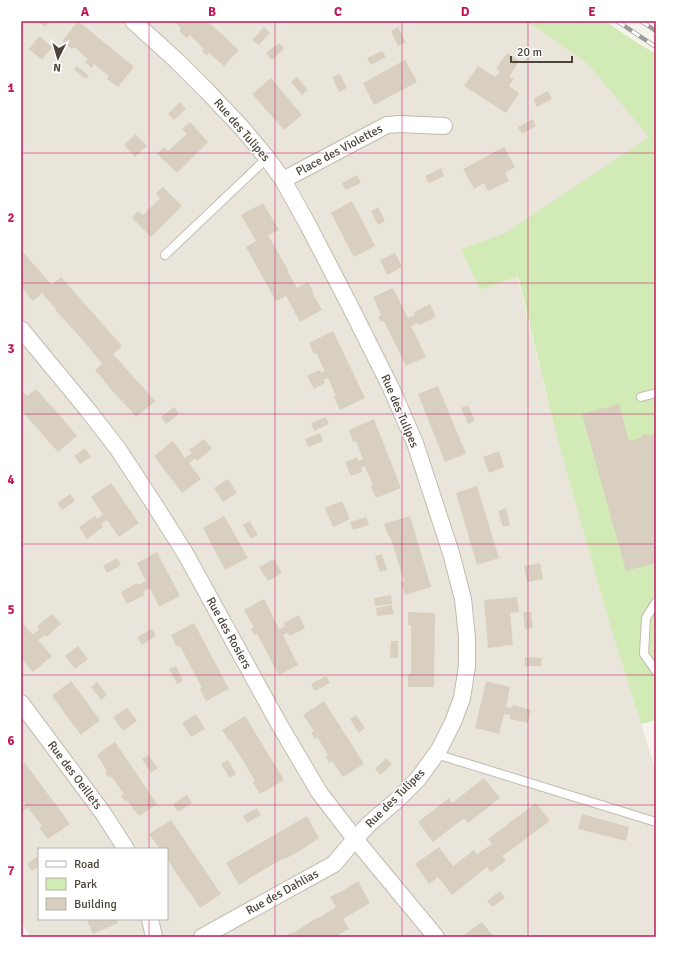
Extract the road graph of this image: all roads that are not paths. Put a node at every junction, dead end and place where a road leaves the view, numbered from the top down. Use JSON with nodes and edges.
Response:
{"nodes":[{"id":1,"x":133,"y":21,"type":"edge"},
{"id":2,"x":444,"y":126,"type":"dead end"},
{"id":3,"x":267,"y":158,"type":"junction"},
{"id":4,"x":282,"y":180,"type":"junction"},
{"id":5,"x":165,"y":255,"type":"dead end"},
{"id":6,"x":21,"y":329,"type":"edge"},
{"id":7,"x":656,"y":393,"type":"edge"},
{"id":8,"x":641,"y":397,"type":"dead end"},
{"id":9,"x":656,"y":602,"type":"edge"},
{"id":10,"x":656,"y":671,"type":"edge"},
{"id":11,"x":21,"y":703,"type":"edge"},
{"id":12,"x":436,"y":754,"type":"junction"},
{"id":13,"x":656,"y":822,"type":"edge"},
{"id":14,"x":355,"y":839,"type":"junction"},
{"id":15,"x":125,"y":848,"type":"edge"},
{"id":16,"x":150,"y":920,"type":"edge"},
{"id":17,"x":154,"y":937,"type":"edge"},
{"id":18,"x":202,"y":937,"type":"edge"},
{"id":19,"x":436,"y":937,"type":"edge"}],
"edges":[{"from":1,"to":3,"type":"street","name":"Rue des Tulipes"},
{"from":2,"to":4,"type":"street","name":"Place des Violettes"},
{"from":3,"to":4,"type":"street","name":"Rue des Tulipes"},
{"from":3,"to":5,"type":"lane"},
{"from":4,"to":12,"type":"street","name":"Rue des Tulipes"},
{"from":6,"to":14,"type":"street","name":"Rue des Rosiers"},
{"from":7,"to":8,"type":"lane"},
{"from":9,"to":10,"type":"lane"},
{"from":11,"to":15,"type":"street","name":"Rue des Oeillets"},
{"from":12,"to":13,"type":"lane"},
{"from":12,"to":14,"type":"street","name":"Rue des Tulipes"},
{"from":14,"to":18,"type":"street","name":"Rue des Dahlias"},
{"from":14,"to":19,"type":"street","name":"Rue des Rosiers"},
{"from":16,"to":17,"type":"street"}]}
